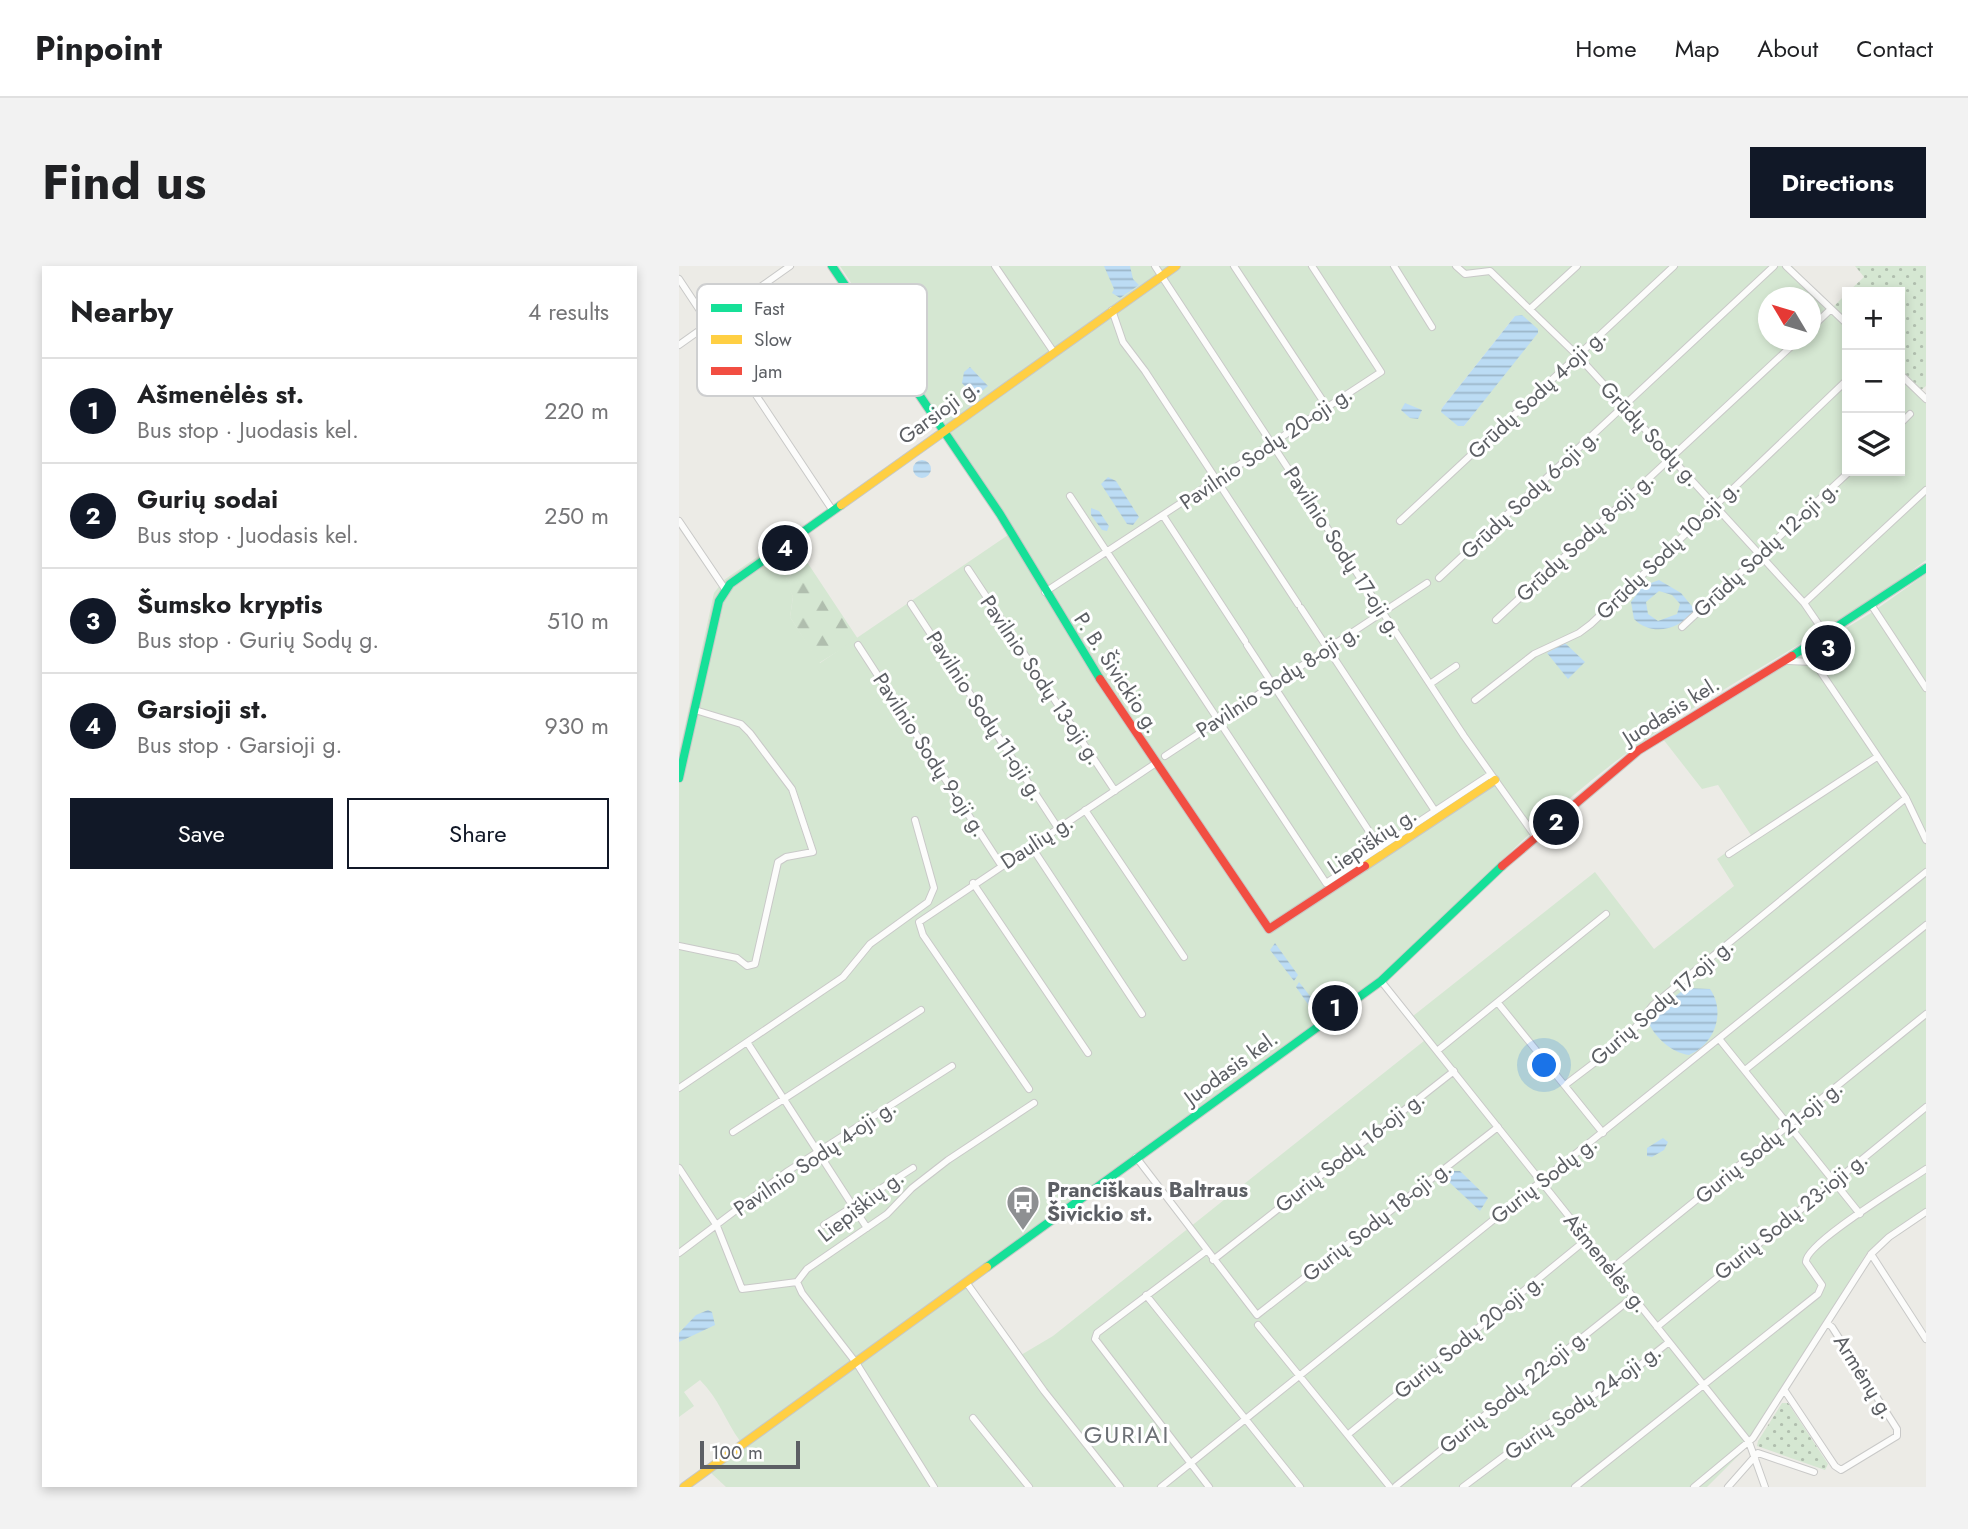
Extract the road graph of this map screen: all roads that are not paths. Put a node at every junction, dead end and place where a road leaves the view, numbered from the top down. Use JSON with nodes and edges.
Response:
{"nodes":[{"id":1,"x":790,"y":266,"type":"edge"},
{"id":2,"x":832,"y":266,"type":"edge"},
{"id":3,"x":995,"y":266,"type":"edge"},
{"id":4,"x":1155,"y":266,"type":"edge"},
{"id":5,"x":1177,"y":266,"type":"edge"},
{"id":6,"x":1234,"y":266,"type":"edge"},
{"id":7,"x":1312,"y":266,"type":"edge"},
{"id":8,"x":1394,"y":266,"type":"edge"},
{"id":9,"x":1456,"y":266,"type":"edge"},
{"id":10,"x":1577,"y":266,"type":"edge"},
{"id":11,"x":1674,"y":266,"type":"edge"},
{"id":12,"x":1774,"y":266,"type":"edge"},
{"id":13,"x":1786,"y":266,"type":"edge"},
{"id":14,"x":1490,"y":268,"type":"edge"},
{"id":15,"x":1162,"y":276,"type":"junction"},
{"id":16,"x":679,"y":279,"type":"edge"},
{"id":17,"x":765,"y":284,"type":"edge"},
{"id":18,"x":844,"y":284,"type":"edge"},
{"id":19,"x":697,"y":307,"type":"edge"},
{"id":20,"x":1530,"y":309,"type":"junction"},
{"id":21,"x":1831,"y":309,"type":"junction"},
{"id":22,"x":1112,"y":310,"type":"junction"},
{"id":23,"x":1821,"y":318,"type":"edge"},
{"id":24,"x":1842,"y":319,"type":"edge"},
{"id":25,"x":1432,"y":327,"type":"dead end"},
{"id":26,"x":697,"y":332,"type":"edge"},
{"id":27,"x":679,"y":345,"type":"edge"},
{"id":28,"x":1787,"y":350,"type":"edge"},
{"id":29,"x":1053,"y":351,"type":"junction"},
{"id":30,"x":1577,"y":355,"type":"junction"},
{"id":31,"x":1905,"y":379,"type":"edge"},
{"id":32,"x":1842,"y":385,"type":"edge"},
{"id":33,"x":756,"y":396,"type":"edge"},
{"id":34,"x":921,"y":396,"type":"edge"},
{"id":35,"x":1926,"y":399,"type":"edge"},
{"id":36,"x":1625,"y":406,"type":"junction"},
{"id":37,"x":1327,"y":407,"type":"junction"},
{"id":38,"x":1910,"y":414,"type":"dead end"},
{"id":39,"x":1905,"y":419,"type":"edge"},
{"id":40,"x":944,"y":430,"type":"junction"},
{"id":41,"x":1273,"y":443,"type":"junction"},
{"id":42,"x":1671,"y":457,"type":"junction"},
{"id":43,"x":1845,"y":476,"type":"edge"},
{"id":44,"x":1218,"y":481,"type":"junction"},
{"id":45,"x":1926,"y":490,"type":"edge"},
{"id":46,"x":1070,"y":495,"type":"dead end"},
{"id":47,"x":1715,"y":504,"type":"junction"},
{"id":48,"x":833,"y":511,"type":"junction"},
{"id":49,"x":1164,"y":517,"type":"junction"},
{"id":50,"x":679,"y":521,"type":"edge"},
{"id":51,"x":1400,"y":522,"type":"dead end"},
{"id":52,"x":1108,"y":552,"type":"junction"},
{"id":53,"x":1761,"y":554,"type":"junction"},
{"id":54,"x":1926,"y":568,"type":"edge"},
{"id":55,"x":968,"y":569,"type":"dead end"},
{"id":56,"x":1439,"y":578,"type":"dead end"},
{"id":57,"x":1427,"y":583,"type":"dead end"},
{"id":58,"x":725,"y":589,"type":"junction"},
{"id":59,"x":1045,"y":592,"type":"junction"},
{"id":60,"x":1804,"y":603,"type":"junction"},
{"id":61,"x":911,"y":604,"type":"dead end"},
{"id":62,"x":1872,"y":606,"type":"junction"},
{"id":63,"x":1383,"y":613,"type":"junction"},
{"id":64,"x":1496,"y":620,"type":"dead end"},
{"id":65,"x":1682,"y":627,"type":"dead end"},
{"id":66,"x":1823,"y":636,"type":"junction"},
{"id":67,"x":858,"y":645,"type":"dead end"},
{"id":68,"x":1328,"y":649,"type":"junction"},
{"id":69,"x":1783,"y":661,"type":"junction"},
{"id":70,"x":1814,"y":662,"type":"junction"},
{"id":71,"x":1456,"y":666,"type":"dead end"},
{"id":72,"x":1430,"y":684,"type":"junction"},
{"id":73,"x":1273,"y":685,"type":"junction"},
{"id":74,"x":1926,"y":688,"type":"edge"},
{"id":75,"x":1475,"y":700,"type":"dead end"},
{"id":76,"x":695,"y":710,"type":"junction"},
{"id":77,"x":1218,"y":720,"type":"junction"},
{"id":78,"x":1165,"y":756,"type":"dead end"},
{"id":79,"x":1877,"y":757,"type":"junction"},
{"id":80,"x":1156,"y":762,"type":"junction"},
{"id":81,"x":1493,"y":777,"type":"junction"},
{"id":82,"x":679,"y":778,"type":"edge"},
{"id":83,"x":1115,"y":791,"type":"junction"},
{"id":84,"x":1906,"y":798,"type":"junction"},
{"id":85,"x":1085,"y":810,"type":"junction"},
{"id":86,"x":1435,"y":811,"type":"junction"},
{"id":87,"x":1916,"y":818,"type":"junction"},
{"id":88,"x":915,"y":820,"type":"dead end"},
{"id":89,"x":1926,"y":824,"type":"edge"},
{"id":90,"x":1058,"y":828,"type":"junction"},
{"id":91,"x":1535,"y":836,"type":"junction"},
{"id":92,"x":1926,"y":840,"type":"edge"},
{"id":93,"x":1031,"y":846,"type":"junction"},
{"id":94,"x":1380,"y":848,"type":"junction"},
{"id":95,"x":1729,"y":854,"type":"dead end"},
{"id":96,"x":1001,"y":865,"type":"junction"},
{"id":97,"x":1926,"y":872,"type":"edge"},
{"id":98,"x":973,"y":883,"type":"junction"},
{"id":99,"x":1606,"y":914,"type":"dead end"},
{"id":100,"x":1926,"y":925,"type":"edge"},
{"id":101,"x":1269,"y":929,"type":"joint"},
{"id":102,"x":679,"y":946,"type":"edge"},
{"id":103,"x":1184,"y":957,"type":"dead end"},
{"id":104,"x":1381,"y":981,"type":"junction"},
{"id":105,"x":1498,"y":1003,"type":"junction"},
{"id":106,"x":921,"y":1010,"type":"dead end"},
{"id":107,"x":1142,"y":1014,"type":"dead end"},
{"id":108,"x":1926,"y":1014,"type":"edge"},
{"id":109,"x":1720,"y":1040,"type":"junction"},
{"id":110,"x":747,"y":1042,"type":"junction"},
{"id":111,"x":1437,"y":1051,"type":"junction"},
{"id":112,"x":1088,"y":1053,"type":"dead end"},
{"id":113,"x":952,"y":1066,"type":"dead end"},
{"id":114,"x":1745,"y":1070,"type":"junction"},
{"id":115,"x":1454,"y":1071,"type":"junction"},
{"id":116,"x":1565,"y":1085,"type":"junction"},
{"id":117,"x":679,"y":1088,"type":"edge"},
{"id":118,"x":1029,"y":1089,"type":"dead end"},
{"id":119,"x":784,"y":1099,"type":"junction"},
{"id":120,"x":1034,"y":1103,"type":"dead end"},
{"id":121,"x":1926,"y":1107,"type":"edge"},
{"id":122,"x":1790,"y":1126,"type":"junction"},
{"id":123,"x":1498,"y":1127,"type":"junction"},
{"id":124,"x":733,"y":1132,"type":"dead end"},
{"id":125,"x":1604,"y":1133,"type":"junction"},
{"id":126,"x":817,"y":1153,"type":"junction"},
{"id":127,"x":1136,"y":1157,"type":"junction"},
{"id":128,"x":679,"y":1168,"type":"edge"},
{"id":129,"x":913,"y":1168,"type":"dead end"},
{"id":130,"x":1926,"y":1169,"type":"edge"},
{"id":131,"x":1833,"y":1180,"type":"junction"},
{"id":132,"x":1541,"y":1182,"type":"junction"},
{"id":133,"x":853,"y":1206,"type":"junction"},
{"id":134,"x":1926,"y":1212,"type":"edge"},
{"id":135,"x":1860,"y":1214,"type":"junction"},
{"id":136,"x":824,"y":1224,"type":"dead end"},
{"id":137,"x":717,"y":1226,"type":"junction"},
{"id":138,"x":867,"y":1228,"type":"junction"},
{"id":139,"x":1587,"y":1239,"type":"junction"},
{"id":140,"x":1206,"y":1251,"type":"junction"},
{"id":141,"x":679,"y":1252,"type":"edge"},
{"id":142,"x":1871,"y":1254,"type":"junction"},
{"id":143,"x":1213,"y":1260,"type":"junction"},
{"id":144,"x":1611,"y":1269,"type":"junction"},
{"id":145,"x":797,"y":1282,"type":"junction"},
{"id":146,"x":966,"y":1282,"type":"junction"},
{"id":147,"x":1146,"y":1294,"type":"junction"},
{"id":148,"x":1633,"y":1297,"type":"junction"},
{"id":149,"x":1827,"y":1323,"type":"junction"},
{"id":150,"x":1258,"y":1325,"type":"dead end"},
{"id":151,"x":1657,"y":1327,"type":"junction"},
{"id":152,"x":1926,"y":1339,"type":"edge"},
{"id":153,"x":1669,"y":1342,"type":"junction"},
{"id":154,"x":857,"y":1364,"type":"junction"},
{"id":155,"x":1299,"y":1377,"type":"junction"},
{"id":156,"x":1703,"y":1383,"type":"junction"},
{"id":157,"x":1785,"y":1391,"type":"junction"},
{"id":158,"x":973,"y":1418,"type":"dead end"},
{"id":159,"x":1245,"y":1419,"type":"junction"},
{"id":160,"x":1351,"y":1432,"type":"dead end"},
{"id":161,"x":1749,"y":1442,"type":"junction"},
{"id":162,"x":1754,"y":1454,"type":"junction"},
{"id":163,"x":1190,"y":1464,"type":"junction"},
{"id":164,"x":1814,"y":1472,"type":"dead end"},
{"id":165,"x":684,"y":1487,"type":"edge"},
{"id":166,"x":934,"y":1487,"type":"edge"},
{"id":167,"x":1029,"y":1487,"type":"edge"},
{"id":168,"x":1120,"y":1487,"type":"edge"},
{"id":169,"x":1161,"y":1487,"type":"edge"},
{"id":170,"x":1209,"y":1487,"type":"edge"},
{"id":171,"x":1300,"y":1487,"type":"edge"},
{"id":172,"x":1393,"y":1487,"type":"edge"},
{"id":173,"x":1462,"y":1487,"type":"edge"},
{"id":174,"x":1575,"y":1487,"type":"edge"},
{"id":175,"x":1694,"y":1487,"type":"edge"},
{"id":176,"x":1728,"y":1487,"type":"edge"},
{"id":177,"x":1765,"y":1487,"type":"edge"}],
"edges":[{"from":1,"to":17,"type":"street"},
{"from":2,"to":18,"type":"street","name":"P. B. Šivickio g."},
{"from":3,"to":29,"type":"street"},
{"from":4,"to":15,"type":"street","name":"Pavilnio Sodų 17-oji g."},
{"from":5,"to":15,"type":"street","name":"Garsioji g."},
{"from":6,"to":37,"type":"street"},
{"from":7,"to":37,"type":"street","name":"Pavilnio Sodų 20-oji g."},
{"from":8,"to":25,"type":"street"},
{"from":9,"to":14,"type":"street","name":"Grūdų Sodų g."},
{"from":10,"to":20,"type":"street"},
{"from":11,"to":30,"type":"street","name":"Grūdų Sodų 4-oji g."},
{"from":12,"to":36,"type":"street","name":"Grūdų Sodų 6-oji g."},
{"from":13,"to":21,"type":"street"},
{"from":14,"to":20,"type":"street","name":"Grūdų Sodų g."},
{"from":15,"to":22,"type":"street","name":"Garsioji g."},
{"from":15,"to":41,"type":"street","name":"Pavilnio Sodų 17-oji g."},
{"from":16,"to":19,"type":"street"},
{"from":20,"to":30,"type":"street","name":"Grūdų Sodų g."},
{"from":21,"to":23,"type":"street"},
{"from":21,"to":24,"type":"street"},
{"from":22,"to":29,"type":"street","name":"Garsioji g."},
{"from":22,"to":44,"type":"street"},
{"from":26,"to":27,"type":"street"},
{"from":28,"to":42,"type":"street","name":"Grūdų Sodų 8-oji g."},
{"from":29,"to":40,"type":"street","name":"Garsioji g."},
{"from":30,"to":36,"type":"street","name":"Grūdų Sodų g."},
{"from":30,"to":51,"type":"street","name":"Grūdų Sodų 4-oji g."},
{"from":31,"to":35,"type":"street"},
{"from":32,"to":47,"type":"street","name":"Grūdų Sodų 10-oji g."},
{"from":33,"to":48,"type":"street"},
{"from":34,"to":40,"type":"street","name":"P. B. Šivickio g."},
{"from":36,"to":42,"type":"street","name":"Grūdų Sodų g."},
{"from":36,"to":56,"type":"street","name":"Grūdų Sodų 6-oji g."},
{"from":37,"to":41,"type":"street","name":"Pavilnio Sodų 20-oji g."},
{"from":38,"to":39,"type":"street"},
{"from":40,"to":48,"type":"street","name":"Garsioji g."},
{"from":40,"to":59,"type":"street","name":"P. B. Šivickio g."},
{"from":41,"to":44,"type":"street","name":"Pavilnio Sodų 20-oji g."},
{"from":41,"to":63,"type":"street","name":"Pavilnio Sodų 17-oji g."},
{"from":42,"to":47,"type":"street","name":"Grūdų Sodų g."},
{"from":42,"to":64,"type":"street","name":"Grūdų Sodų 8-oji g."},
{"from":43,"to":53,"type":"street","name":"Grūdų Sodų 12-oji g."},
{"from":44,"to":49,"type":"street","name":"Pavilnio Sodų 20-oji g."},
{"from":44,"to":68,"type":"street"},
{"from":45,"to":60,"type":"street"},
{"from":46,"to":52,"type":"street"},
{"from":47,"to":53,"type":"street","name":"Grūdų Sodų g."},
{"from":47,"to":75,"type":"street","name":"Grūdų Sodų 10-oji g."},
{"from":48,"to":58,"type":"street","name":"Garsioji g."},
{"from":49,"to":52,"type":"street","name":"Pavilnio Sodų 20-oji g."},
{"from":49,"to":73,"type":"street"},
{"from":50,"to":58,"type":"street"},
{"from":52,"to":59,"type":"street","name":"Pavilnio Sodų 20-oji g."},
{"from":52,"to":77,"type":"street"},
{"from":53,"to":60,"type":"street","name":"Grūdų Sodų g."},
{"from":53,"to":65,"type":"street","name":"Grūdų Sodų 12-oji g."},
{"from":54,"to":62,"type":"street"},
{"from":55,"to":83,"type":"street","name":"Pavilnio Sodų 13-oji g."},
{"from":57,"to":63,"type":"street","name":"Pavilnio Sodų 8-oji g."},
{"from":58,"to":76,"type":"street"},
{"from":59,"to":80,"type":"street","name":"P. B. Šivickio g."},
{"from":60,"to":66,"type":"street","name":"Grūdų Sodų g."},
{"from":61,"to":90,"type":"street","name":"Pavilnio Sodų 11-oji g."},
{"from":62,"to":66,"type":"street"},
{"from":62,"to":74,"type":"street"},
{"from":63,"to":68,"type":"street","name":"Pavilnio Sodų 8-oji g."},
{"from":63,"to":72,"type":"street","name":"Pavilnio Sodų 17-oji g."},
{"from":66,"to":69,"type":"street","name":"Juodasis kel."},
{"from":66,"to":70,"type":"street"},
{"from":67,"to":96,"type":"street","name":"Pavilnio Sodų 9-oji g."},
{"from":68,"to":73,"type":"street","name":"Pavilnio Sodų 8-oji g."},
{"from":68,"to":86,"type":"street"},
{"from":69,"to":70,"type":"street"},
{"from":69,"to":91,"type":"street","name":"Juodasis kel."},
{"from":70,"to":79,"type":"street"},
{"from":71,"to":72,"type":"street"},
{"from":72,"to":81,"type":"street","name":"Pavilnio Sodų 17-oji g."},
{"from":73,"to":77,"type":"street","name":"Pavilnio Sodų 8-oji g."},
{"from":73,"to":94,"type":"street"},
{"from":76,"to":82,"type":"street"},
{"from":76,"to":102,"type":"street"},
{"from":77,"to":78,"type":"street","name":"Pavilnio Sodų 8-oji g."},
{"from":77,"to":94,"type":"street"},
{"from":79,"to":84,"type":"street"},
{"from":79,"to":95,"type":"street"},
{"from":80,"to":83,"type":"street","name":"Daulių g."},
{"from":80,"to":101,"type":"street","name":"P. B. Šivickio g."},
{"from":81,"to":86,"type":"street"},
{"from":81,"to":91,"type":"street","name":"Pavilnio Sodų 17-oji g."},
{"from":81,"to":101,"type":"street","name":"Liepiškių g."},
{"from":83,"to":85,"type":"street","name":"Daulių g."},
{"from":84,"to":87,"type":"street"},
{"from":84,"to":116,"type":"street","name":"Gurių Sodų 17-oji g."},
{"from":85,"to":90,"type":"street","name":"Daulių g."},
{"from":85,"to":103,"type":"street"},
{"from":86,"to":94,"type":"street"},
{"from":87,"to":89,"type":"street"},
{"from":87,"to":92,"type":"street"},
{"from":88,"to":110,"type":"street"},
{"from":90,"to":93,"type":"street","name":"Daulių g."},
{"from":91,"to":104,"type":"street","name":"Juodasis kel."},
{"from":93,"to":96,"type":"street","name":"Daulių g."},
{"from":93,"to":107,"type":"street"},
{"from":96,"to":98,"type":"street","name":"Daulių g."},
{"from":97,"to":109,"type":"street","name":"Gurių Sodų g."},
{"from":98,"to":112,"type":"street"},
{"from":98,"to":118,"type":"street","name":"Daulių g."},
{"from":99,"to":105,"type":"street"},
{"from":100,"to":114,"type":"street"},
{"from":104,"to":111,"type":"street","name":"Ašmenėlės g."},
{"from":104,"to":127,"type":"street","name":"Juodasis kel."},
{"from":105,"to":111,"type":"street"},
{"from":105,"to":116,"type":"street"},
{"from":106,"to":119,"type":"street"},
{"from":108,"to":122,"type":"street","name":"Gurių Sodų 21-oji g."},
{"from":109,"to":114,"type":"street"},
{"from":109,"to":125,"type":"street","name":"Gurių Sodų g."},
{"from":110,"to":117,"type":"street"},
{"from":110,"to":119,"type":"street"},
{"from":111,"to":115,"type":"street","name":"Ašmenėlės g."},
{"from":113,"to":126,"type":"street","name":"Pavilnio Sodų 4-oji g."},
{"from":114,"to":122,"type":"street"},
{"from":115,"to":123,"type":"street","name":"Ašmenėlės g."},
{"from":115,"to":143,"type":"street","name":"Gurių Sodų 16-oji g."},
{"from":116,"to":125,"type":"street"},
{"from":119,"to":124,"type":"street"},
{"from":119,"to":126,"type":"street"},
{"from":120,"to":138,"type":"street","name":"Liepiškių g."},
{"from":121,"to":131,"type":"street","name":"Gurių Sodų 23-ioji g."},
{"from":122,"to":131,"type":"street"},
{"from":122,"to":144,"type":"street","name":"Gurių Sodų 21-oji g."},
{"from":123,"to":132,"type":"street","name":"Ašmenėlės g."},
{"from":123,"to":143,"type":"street","name":"Gurių Sodų 18-oji g."},
{"from":125,"to":132,"type":"street","name":"Gurių Sodų g."},
{"from":126,"to":133,"type":"street"},
{"from":126,"to":137,"type":"street","name":"Pavilnio Sodų 4-oji g."},
{"from":127,"to":140,"type":"street"},
{"from":127,"to":146,"type":"street","name":"Juodasis kel."},
{"from":128,"to":137,"type":"street"},
{"from":129,"to":133,"type":"street"},
{"from":130,"to":135,"type":"street"},
{"from":131,"to":135,"type":"street"},
{"from":131,"to":151,"type":"street","name":"Gurių Sodų 23-ioji g."},
{"from":132,"to":139,"type":"street","name":"Ašmenėlės g."},
{"from":132,"to":155,"type":"street","name":"Gurių Sodų g."},
{"from":133,"to":136,"type":"street"},
{"from":133,"to":138,"type":"street"},
{"from":134,"to":142,"type":"street"},
{"from":135,"to":156,"type":"street"},
{"from":137,"to":141,"type":"street","name":"Pavilnio Sodų 4-oji g."},
{"from":137,"to":145,"type":"street"},
{"from":138,"to":145,"type":"street","name":"Liepiškių g."},
{"from":139,"to":144,"type":"street","name":"Ašmenėlės g."},
{"from":139,"to":160,"type":"street","name":"Gurių Sodų 20-oji g."},
{"from":140,"to":143,"type":"street"},
{"from":140,"to":147,"type":"street"},
{"from":142,"to":149,"type":"street"},
{"from":142,"to":152,"type":"street"},
{"from":144,"to":148,"type":"street","name":"Ašmenėlės g."},
{"from":145,"to":154,"type":"street"},
{"from":146,"to":154,"type":"street","name":"Juodasis kel."},
{"from":146,"to":168,"type":"street"},
{"from":147,"to":159,"type":"street"},
{"from":147,"to":163,"type":"street"},
{"from":148,"to":151,"type":"street","name":"Ašmenėlės g."},
{"from":148,"to":172,"type":"street","name":"Gurių Sodų 22-oji g."},
{"from":149,"to":157,"type":"street"},
{"from":149,"to":157,"type":"street","name":"Armėnų g."},
{"from":150,"to":155,"type":"street"},
{"from":151,"to":153,"type":"street","name":"Ašmenėlės g."},
{"from":153,"to":156,"type":"street","name":"Ašmenėlės g."},
{"from":153,"to":173,"type":"street","name":"Gurių Sodų 24-oji g."},
{"from":154,"to":165,"type":"street","name":"Juodasis kel."},
{"from":154,"to":166,"type":"street"},
{"from":155,"to":159,"type":"street","name":"Gurių Sodų g."},
{"from":155,"to":172,"type":"street"},
{"from":156,"to":161,"type":"street","name":"Ašmenėlės g."},
{"from":156,"to":174,"type":"street"},
{"from":157,"to":161,"type":"street"},
{"from":158,"to":167,"type":"street"},
{"from":159,"to":163,"type":"street","name":"Gurių Sodų g."},
{"from":159,"to":171,"type":"street"},
{"from":161,"to":162,"type":"street","name":"Ašmenėlės g."},
{"from":161,"to":175,"type":"street"},
{"from":162,"to":164,"type":"street"},
{"from":162,"to":176,"type":"street"},
{"from":162,"to":177,"type":"street","name":"Ašmenėlės g."},
{"from":163,"to":169,"type":"street","name":"Gurių Sodų g."},
{"from":163,"to":170,"type":"street"}]}
